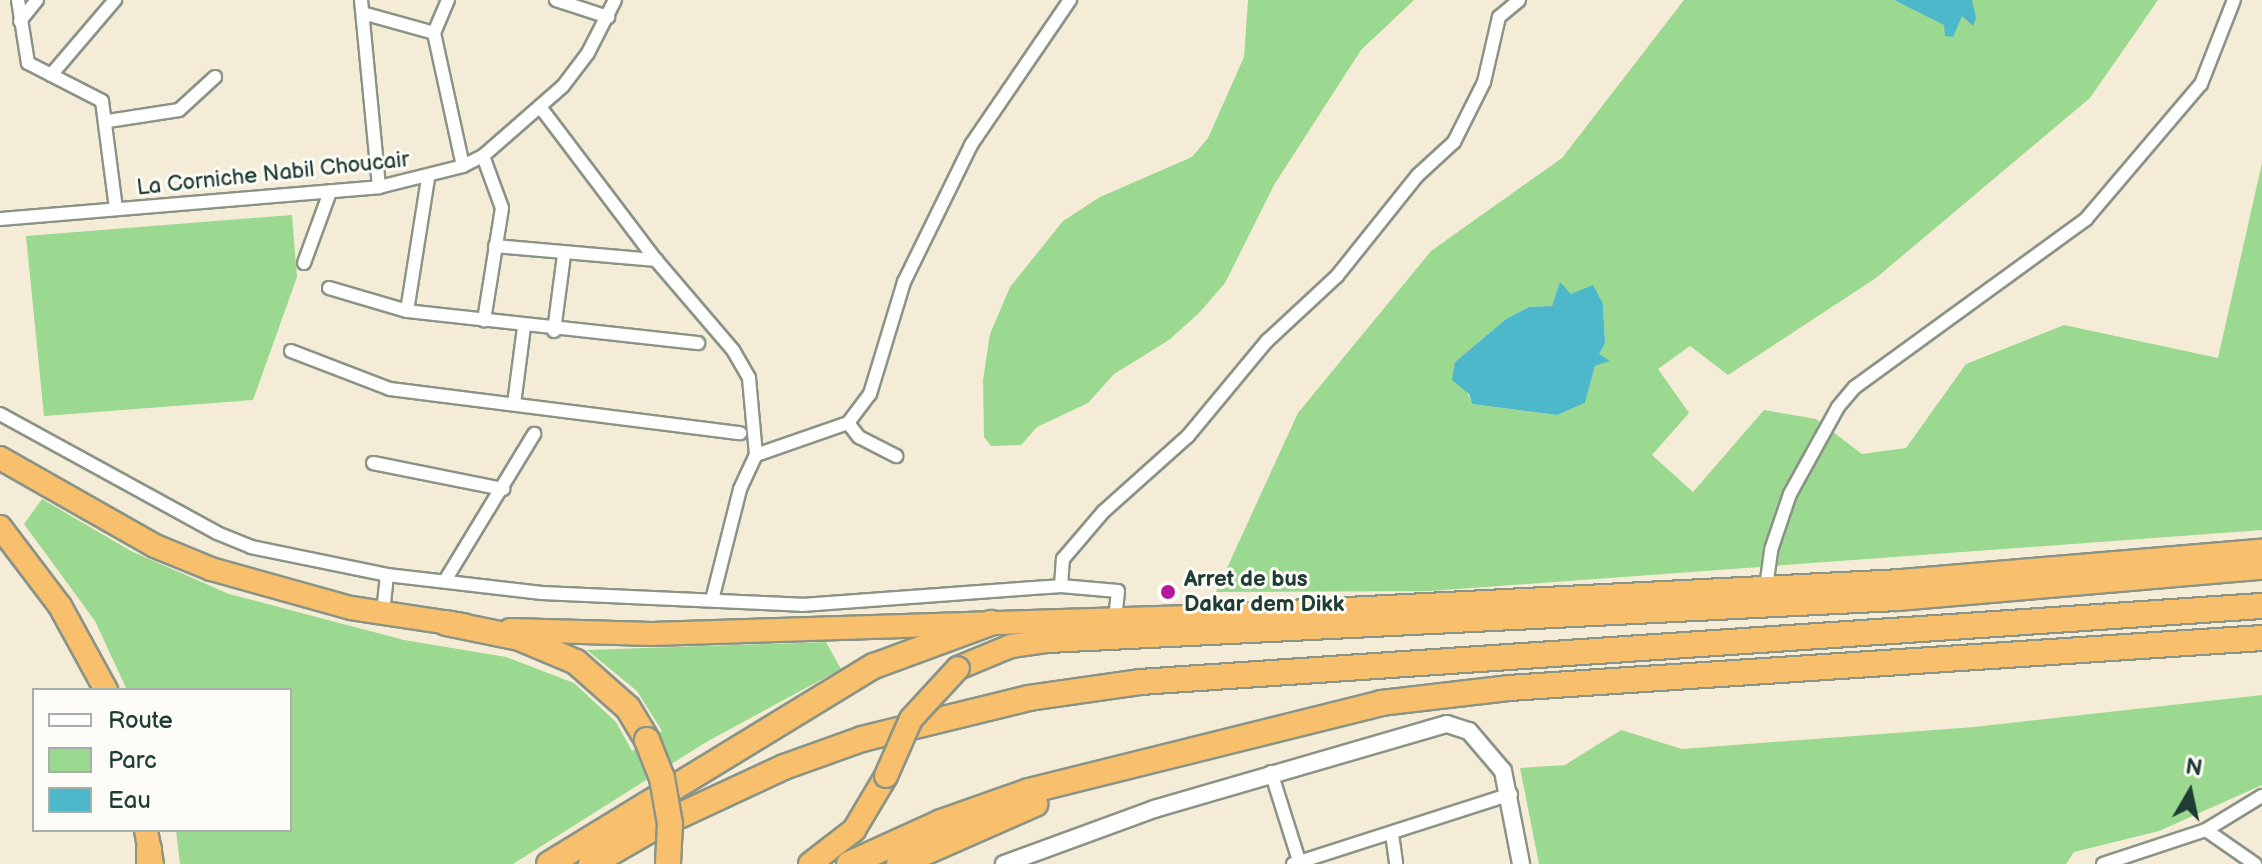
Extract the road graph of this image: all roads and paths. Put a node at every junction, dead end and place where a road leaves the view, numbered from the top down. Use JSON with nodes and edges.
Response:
{"nodes":[{"id":1,"x":18,"y":0,"type":"edge"},
{"id":2,"x":37,"y":0,"type":"edge"},
{"id":3,"x":115,"y":0,"type":"edge"},
{"id":4,"x":361,"y":0,"type":"edge"},
{"id":5,"x":448,"y":0,"type":"edge"},
{"id":6,"x":556,"y":0,"type":"edge"},
{"id":7,"x":615,"y":0,"type":"edge"},
{"id":8,"x":1070,"y":0,"type":"edge"},
{"id":9,"x":1519,"y":0,"type":"edge"},
{"id":10,"x":2234,"y":0,"type":"edge"},
{"id":11,"x":366,"y":14,"type":"junction"},
{"id":12,"x":608,"y":17,"type":"junction"},
{"id":13,"x":20,"y":21,"type":"junction"},
{"id":14,"x":434,"y":33,"type":"junction"},
{"id":15,"x":51,"y":75,"type":"junction"},
{"id":16,"x":215,"y":77,"type":"dead end"},
{"id":17,"x":541,"y":108,"type":"junction"},
{"id":18,"x":108,"y":121,"type":"junction"},
{"id":19,"x":483,"y":156,"type":"junction"},
{"id":20,"x":463,"y":166,"type":"junction"},
{"id":21,"x":428,"y":178,"type":"junction"},
{"id":22,"x":379,"y":187,"type":"junction"},
{"id":23,"x":330,"y":192,"type":"junction"},
{"id":24,"x":116,"y":209,"type":"junction"},
{"id":25,"x":0,"y":219,"type":"edge"},
{"id":26,"x":495,"y":246,"type":"junction"},
{"id":27,"x":564,"y":255,"type":"junction"},
{"id":28,"x":656,"y":260,"type":"junction"},
{"id":29,"x":304,"y":263,"type":"dead end"},
{"id":30,"x":329,"y":288,"type":"dead end"},
{"id":31,"x":407,"y":311,"type":"junction"},
{"id":32,"x":484,"y":321,"type":"junction"},
{"id":33,"x":524,"y":327,"type":"junction"},
{"id":34,"x":554,"y":331,"type":"junction"},
{"id":35,"x":698,"y":343,"type":"dead end"},
{"id":36,"x":291,"y":351,"type":"dead end"},
{"id":37,"x":514,"y":404,"type":"junction"},
{"id":38,"x":0,"y":414,"type":"edge"},
{"id":39,"x":848,"y":423,"type":"junction"},
{"id":40,"x":740,"y":433,"type":"dead end"},
{"id":41,"x":534,"y":434,"type":"dead end"},
{"id":42,"x":756,"y":455,"type":"junction"},
{"id":43,"x":896,"y":456,"type":"dead end"},
{"id":44,"x":0,"y":458,"type":"edge"},
{"id":45,"x":373,"y":463,"type":"dead end"},
{"id":46,"x":503,"y":489,"type":"junction"},
{"id":47,"x":0,"y":527,"type":"edge"},
{"id":48,"x":2262,"y":551,"type":"edge"},
{"id":49,"x":2262,"y":568,"type":"edge"},
{"id":50,"x":387,"y":575,"type":"junction"},
{"id":51,"x":446,"y":579,"type":"junction"},
{"id":52,"x":1061,"y":586,"type":"junction"},
{"id":53,"x":1766,"y":587,"type":"junction"},
{"id":54,"x":712,"y":600,"type":"junction"},
{"id":55,"x":2262,"y":606,"type":"edge"},
{"id":56,"x":383,"y":613,"type":"junction"},
{"id":57,"x":1115,"y":620,"type":"junction"},
{"id":58,"x":446,"y":623,"type":"junction"},
{"id":59,"x":991,"y":623,"type":"junction"},
{"id":60,"x":2262,"y":638,"type":"edge"},
{"id":61,"x":105,"y":688,"type":"edge"},
{"id":62,"x":1180,"y":750,"type":"junction"},
{"id":63,"x":1271,"y":772,"type":"junction"},
{"id":64,"x":1511,"y":794,"type":"junction"},
{"id":65,"x":2262,"y":796,"type":"edge"},
{"id":66,"x":2206,"y":830,"type":"junction"},
{"id":67,"x":1392,"y":834,"type":"junction"},
{"id":68,"x":1036,"y":849,"type":"junction"},
{"id":69,"x":1298,"y":863,"type":"edge"},
{"id":70,"x":549,"y":864,"type":"edge"},
{"id":71,"x":591,"y":864,"type":"edge"},
{"id":72,"x":668,"y":864,"type":"edge"},
{"id":73,"x":810,"y":864,"type":"edge"},
{"id":74,"x":849,"y":864,"type":"edge"},
{"id":75,"x":899,"y":864,"type":"edge"},
{"id":76,"x":1004,"y":864,"type":"edge"},
{"id":77,"x":1045,"y":864,"type":"edge"},
{"id":78,"x":1396,"y":864,"type":"edge"},
{"id":79,"x":1521,"y":864,"type":"edge"},
{"id":80,"x":2103,"y":864,"type":"edge"},
{"id":81,"x":2255,"y":864,"type":"edge"}],
"edges":[{"from":1,"to":13,"type":"street"},
{"from":2,"to":13,"type":"street"},
{"from":3,"to":15,"type":"street"},
{"from":4,"to":11,"type":"street"},
{"from":5,"to":14,"type":"street"},
{"from":6,"to":12,"type":"street"},
{"from":7,"to":12,"type":"street","name":"La Corniche Nabil Choucair"},
{"from":8,"to":39,"type":"street"},
{"from":9,"to":52,"type":"street"},
{"from":10,"to":53,"type":"street"},
{"from":11,"to":14,"type":"street"},
{"from":11,"to":22,"type":"street"},
{"from":12,"to":17,"type":"street","name":"La Corniche Nabil Choucair"},
{"from":13,"to":15,"type":"street"},
{"from":14,"to":20,"type":"street"},
{"from":15,"to":18,"type":"street"},
{"from":16,"to":18,"type":"street"},
{"from":17,"to":19,"type":"street","name":"La Corniche Nabil Choucair"},
{"from":17,"to":28,"type":"street"},
{"from":18,"to":24,"type":"street"},
{"from":19,"to":20,"type":"street","name":"La Corniche Nabil Choucair"},
{"from":19,"to":26,"type":"street"},
{"from":20,"to":21,"type":"street","name":"La Corniche Nabil Choucair"},
{"from":21,"to":22,"type":"street","name":"La Corniche Nabil Choucair"},
{"from":21,"to":31,"type":"street"},
{"from":22,"to":23,"type":"street","name":"La Corniche Nabil Choucair"},
{"from":23,"to":24,"type":"street","name":"La Corniche Nabil Choucair"},
{"from":23,"to":29,"type":"street"},
{"from":24,"to":25,"type":"street","name":"La Corniche Nabil Choucair"},
{"from":26,"to":27,"type":"street"},
{"from":26,"to":32,"type":"street"},
{"from":27,"to":28,"type":"street"},
{"from":27,"to":34,"type":"street"},
{"from":28,"to":42,"type":"street"},
{"from":30,"to":31,"type":"street"},
{"from":31,"to":32,"type":"street"},
{"from":32,"to":33,"type":"street"},
{"from":33,"to":34,"type":"street"},
{"from":33,"to":37,"type":"street"},
{"from":34,"to":35,"type":"street"},
{"from":36,"to":37,"type":"street"},
{"from":37,"to":40,"type":"street"},
{"from":38,"to":50,"type":"street"},
{"from":39,"to":42,"type":"street"},
{"from":39,"to":43,"type":"street"},
{"from":41,"to":46,"type":"street"},
{"from":42,"to":54,"type":"street"},
{"from":44,"to":56,"type":"highway"},
{"from":45,"to":46,"type":"street"},
{"from":46,"to":51,"type":"street"},
{"from":47,"to":61,"type":"highway"},
{"from":48,"to":53,"type":"highway"},
{"from":49,"to":73,"type":"highway","bridge":true},
{"from":50,"to":51,"type":"street"},
{"from":50,"to":56,"type":"street"},
{"from":51,"to":54,"type":"street"},
{"from":52,"to":54,"type":"street"},
{"from":52,"to":57,"type":"street"},
{"from":53,"to":57,"type":"highway"},
{"from":55,"to":71,"type":"highway"},
{"from":56,"to":58,"type":"highway"},
{"from":57,"to":59,"type":"highway"},
{"from":58,"to":59,"type":"highway"},
{"from":58,"to":72,"type":"highway","bridge":true},
{"from":59,"to":70,"type":"highway"},
{"from":60,"to":62,"type":"highway"},
{"from":62,"to":74,"type":"highway"},
{"from":62,"to":75,"type":"highway"},
{"from":63,"to":64,"type":"street"},
{"from":63,"to":68,"type":"street"},
{"from":63,"to":69,"type":"street"},
{"from":64,"to":67,"type":"street"},
{"from":64,"to":79,"type":"street"},
{"from":65,"to":66,"type":"street"},
{"from":66,"to":80,"type":"street"},
{"from":66,"to":81,"type":"street"},
{"from":67,"to":69,"type":"street"},
{"from":67,"to":78,"type":"street"},
{"from":68,"to":76,"type":"street"},
{"from":68,"to":77,"type":"street"}]}
